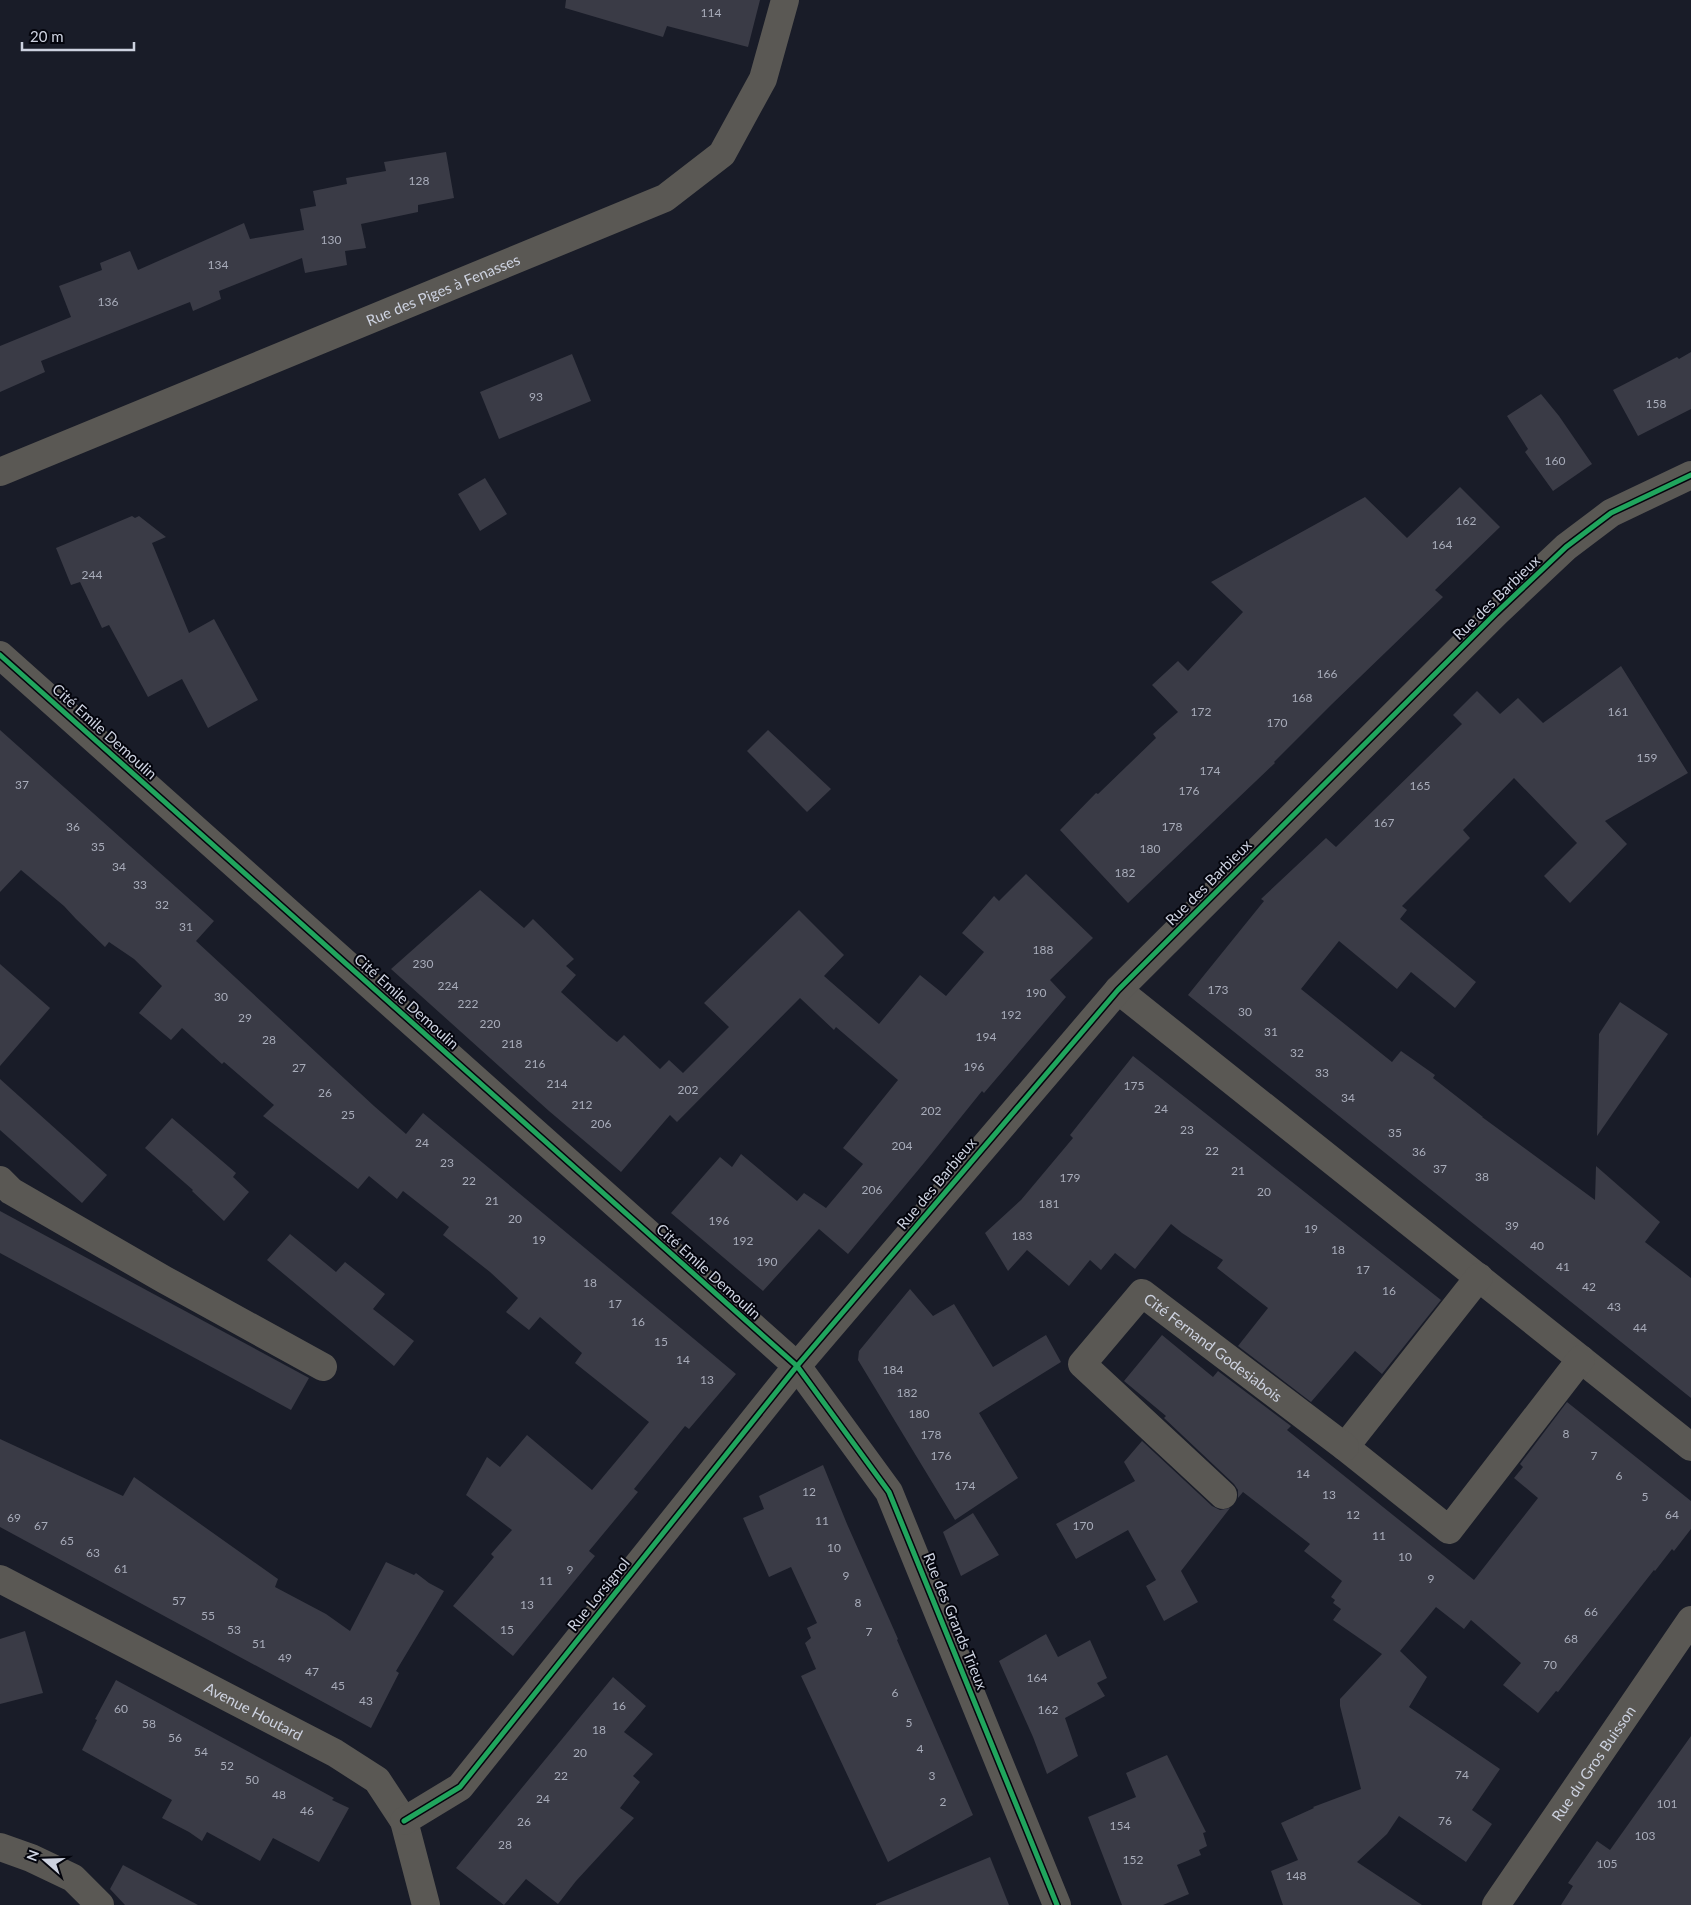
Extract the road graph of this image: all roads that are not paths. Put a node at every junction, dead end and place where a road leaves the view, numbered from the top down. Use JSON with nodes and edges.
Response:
{"nodes":[{"id":1,"x":785,"y":0,"type":"edge"},
{"id":2,"x":0,"y":472,"type":"edge"},
{"id":3,"x":1691,"y":475,"type":"edge"},
{"id":4,"x":0,"y":655,"type":"edge"},
{"id":5,"x":1118,"y":990,"type":"junction"},
{"id":6,"x":0,"y":1180,"type":"edge"},
{"id":7,"x":1479,"y":1277,"type":"junction"},
{"id":8,"x":1581,"y":1359,"type":"junction"},
{"id":9,"x":797,"y":1366,"type":"junction"},
{"id":10,"x":323,"y":1367,"type":"dead end"},
{"id":11,"x":1345,"y":1447,"type":"junction"},
{"id":12,"x":1691,"y":1447,"type":"edge"},
{"id":13,"x":1223,"y":1495,"type":"dead end"},
{"id":14,"x":3,"y":1583,"type":"edge"},
{"id":15,"x":1691,"y":1620,"type":"edge"},
{"id":16,"x":404,"y":1821,"type":"junction"},
{"id":17,"x":0,"y":1847,"type":"edge"},
{"id":18,"x":100,"y":1905,"type":"edge"},
{"id":19,"x":426,"y":1905,"type":"edge"},
{"id":20,"x":1057,"y":1905,"type":"edge"},
{"id":21,"x":1496,"y":1905,"type":"edge"}],
"edges":[{"from":1,"to":2,"type":"street","name":"Rue des Piges à Fenasses"},
{"from":3,"to":5,"type":"street","name":"Rue des Barbieux"},
{"from":4,"to":9,"type":"street","name":"Cité Emile Demoulin"},
{"from":5,"to":7,"type":"street"},
{"from":5,"to":9,"type":"street","name":"Rue des Barbieux"},
{"from":6,"to":10,"type":"street"},
{"from":7,"to":8,"type":"street"},
{"from":7,"to":11,"type":"street"},
{"from":8,"to":11,"type":"street","name":"Cité Fernand Godesiabois"},
{"from":8,"to":12,"type":"street"},
{"from":9,"to":16,"type":"street","name":"Rue Lorsignol"},
{"from":9,"to":20,"type":"street","name":"Rue des Grands Trieux"},
{"from":11,"to":13,"type":"street","name":"Cité Fernand Godesiabois"},
{"from":14,"to":16,"type":"street","name":"Avenue Houtard"},
{"from":15,"to":21,"type":"street","name":"Rue du Gros Buisson"},
{"from":16,"to":19,"type":"street","name":"Avenue Houtard"},
{"from":17,"to":18,"type":"street"}]}
